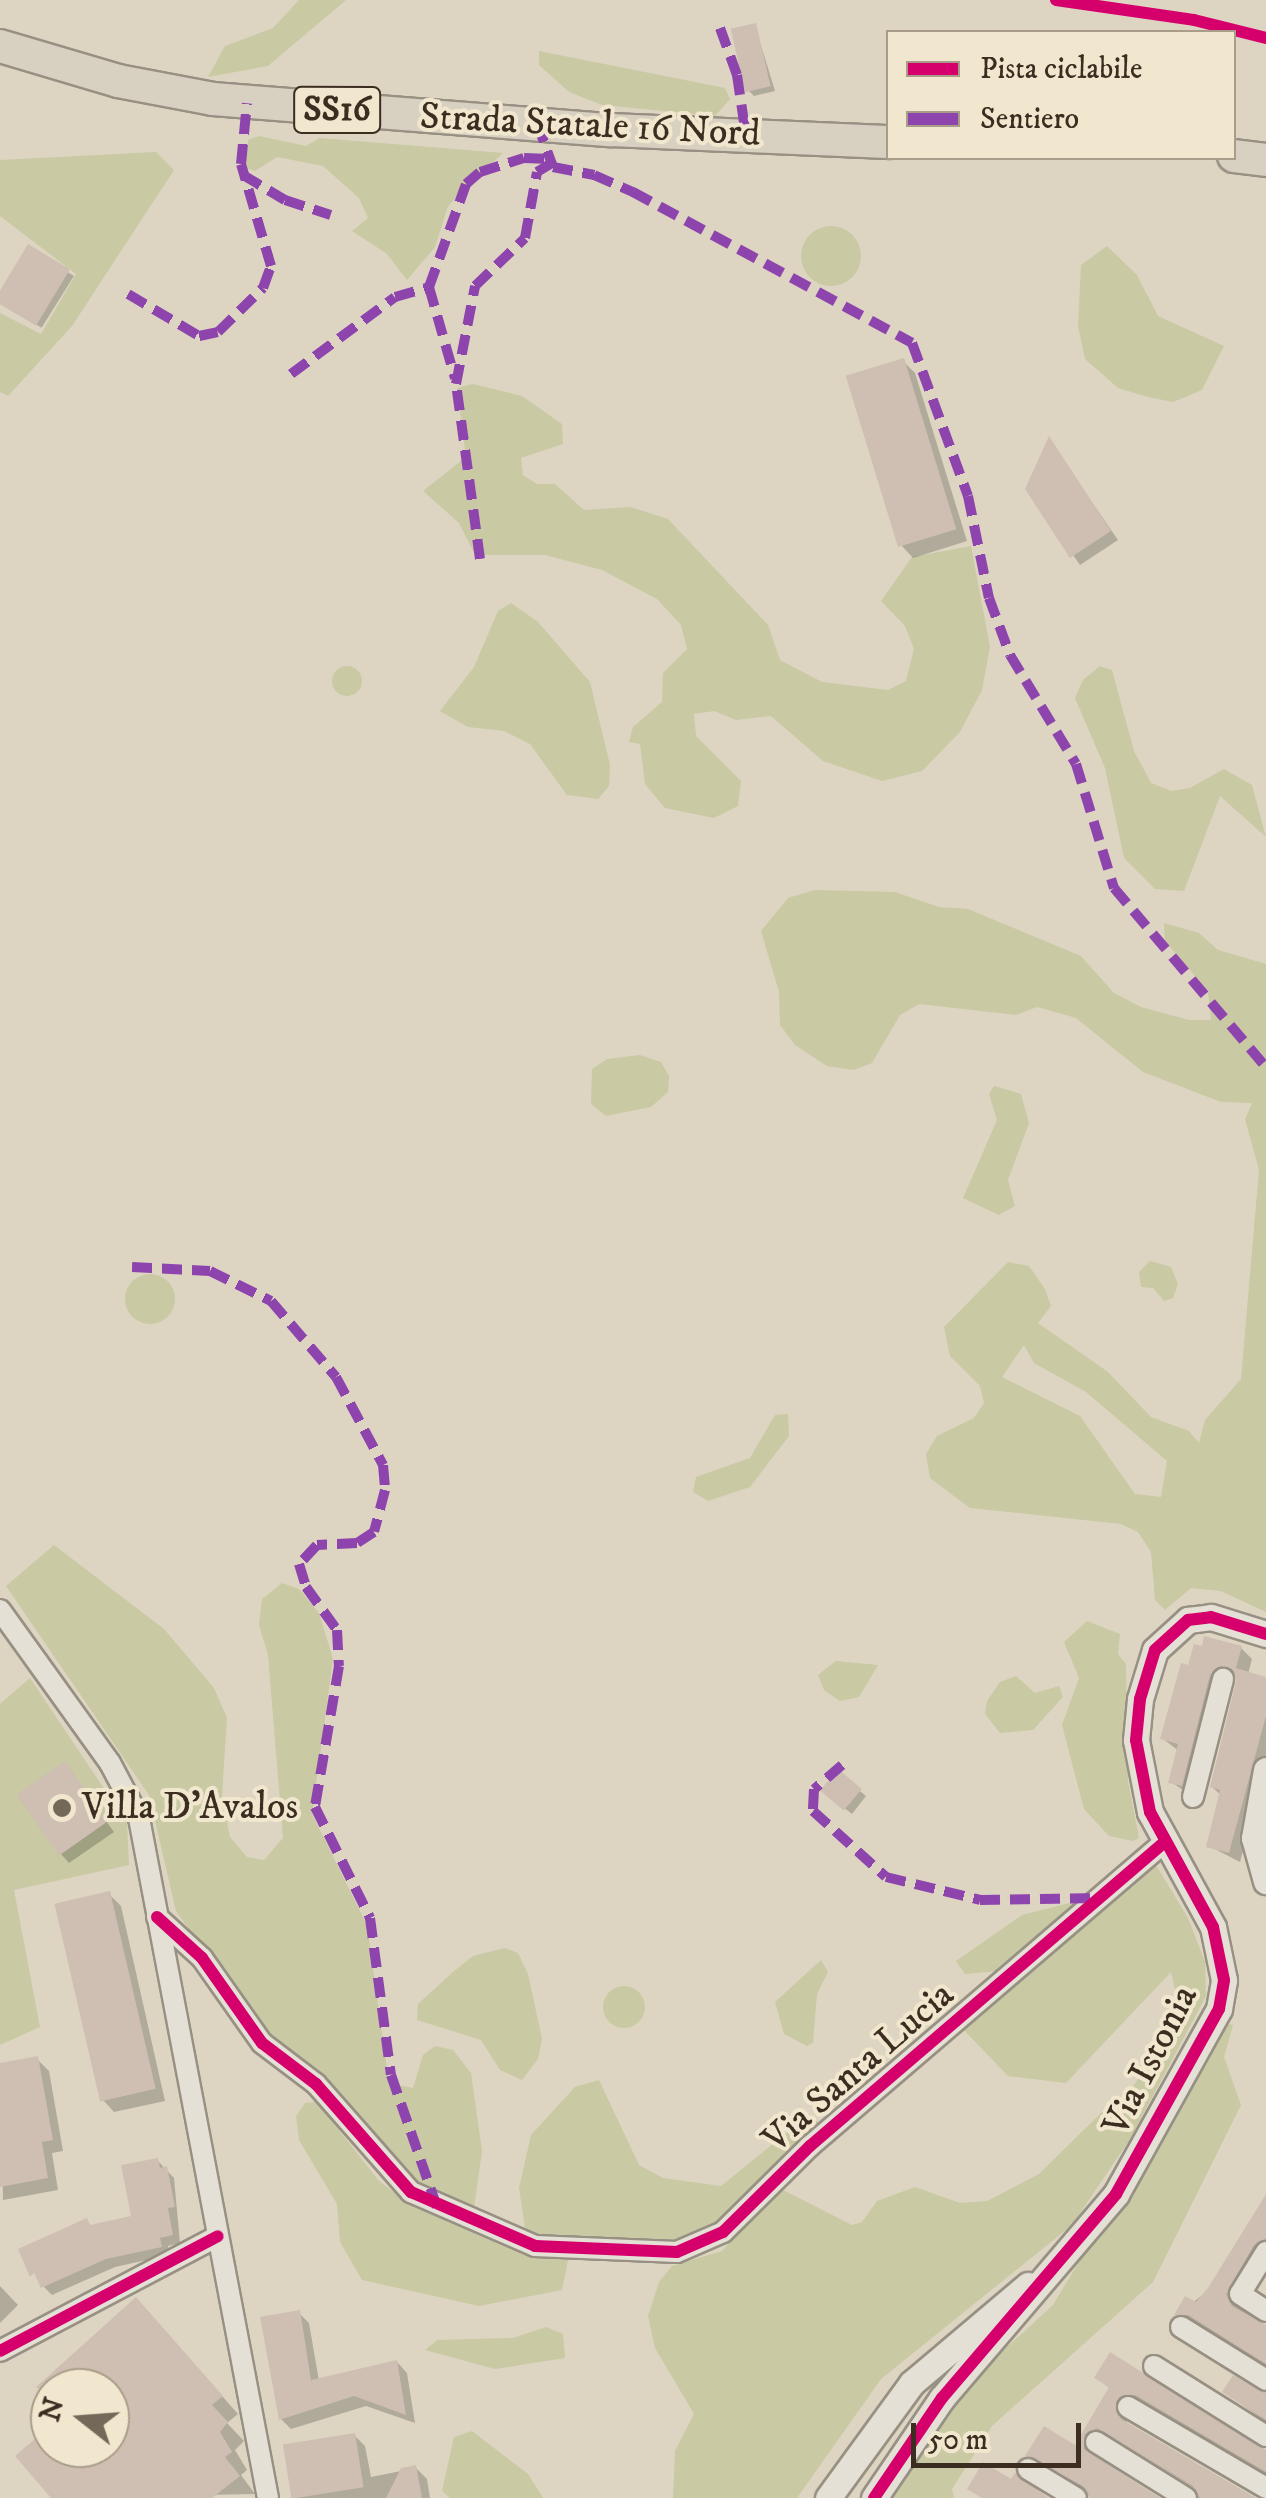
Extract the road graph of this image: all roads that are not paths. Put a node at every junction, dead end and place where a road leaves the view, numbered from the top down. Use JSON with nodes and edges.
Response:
{"nodes":[{"id":1,"x":0,"y":46,"type":"edge"},
{"id":2,"x":886,"y":142,"type":"edge"},
{"id":3,"x":1236,"y":156,"type":"edge"},
{"id":4,"x":1266,"y":160,"type":"edge"},
{"id":5,"x":0,"y":1610,"type":"edge"},
{"id":6,"x":1266,"y":1634,"type":"edge"},
{"id":7,"x":1223,"y":1679,"type":"dead end"},
{"id":8,"x":1266,"y":1770,"type":"edge"},
{"id":9,"x":1193,"y":1797,"type":"dead end"},
{"id":10,"x":1163,"y":1843,"type":"junction"},
{"id":11,"x":1266,"y":1881,"type":"edge"},
{"id":12,"x":158,"y":1918,"type":"junction"},
{"id":13,"x":218,"y":2236,"type":"junction"},
{"id":14,"x":1266,"y":2252,"type":"edge"},
{"id":15,"x":1059,"y":2261,"type":"junction"},
{"id":16,"x":1266,"y":2311,"type":"edge"},
{"id":17,"x":1181,"y":2327,"type":"dead end"},
{"id":18,"x":0,"y":2352,"type":"edge"},
{"id":19,"x":1154,"y":2366,"type":"dead end"},
{"id":20,"x":1266,"y":2380,"type":"edge"},
{"id":21,"x":1128,"y":2407,"type":"dead end"},
{"id":22,"x":1266,"y":2436,"type":"edge"},
{"id":23,"x":1096,"y":2442,"type":"dead end"},
{"id":24,"x":1028,"y":2470,"type":"dead end"},
{"id":25,"x":1266,"y":2488,"type":"edge"},
{"id":26,"x":268,"y":2498,"type":"edge"},
{"id":27,"x":828,"y":2498,"type":"edge"},
{"id":28,"x":874,"y":2498,"type":"edge"},
{"id":29,"x":1076,"y":2498,"type":"edge"},
{"id":30,"x":1186,"y":2498,"type":"edge"}],
"edges":[{"from":1,"to":2,"type":"main road","name":"Strada Statale 16 Nord","number":"SS16"},
{"from":3,"to":4,"type":"main road"},
{"from":5,"to":12,"type":"street"},
{"from":6,"to":10,"type":"street","name":"Via Istonia"},
{"from":7,"to":9,"type":"street"},
{"from":8,"to":11,"type":"street"},
{"from":10,"to":12,"type":"street","name":"Via Santa Lucia"},
{"from":10,"to":15,"type":"street","name":"Via Istonia"},
{"from":12,"to":13,"type":"street"},
{"from":13,"to":18,"type":"street"},
{"from":13,"to":26,"type":"street"},
{"from":14,"to":16,"type":"street"},
{"from":15,"to":27,"type":"street"},
{"from":15,"to":28,"type":"street","name":"Via Istonia"},
{"from":17,"to":20,"type":"street"},
{"from":19,"to":22,"type":"street"},
{"from":21,"to":25,"type":"street"},
{"from":23,"to":30,"type":"street"},
{"from":24,"to":29,"type":"street"}]}
